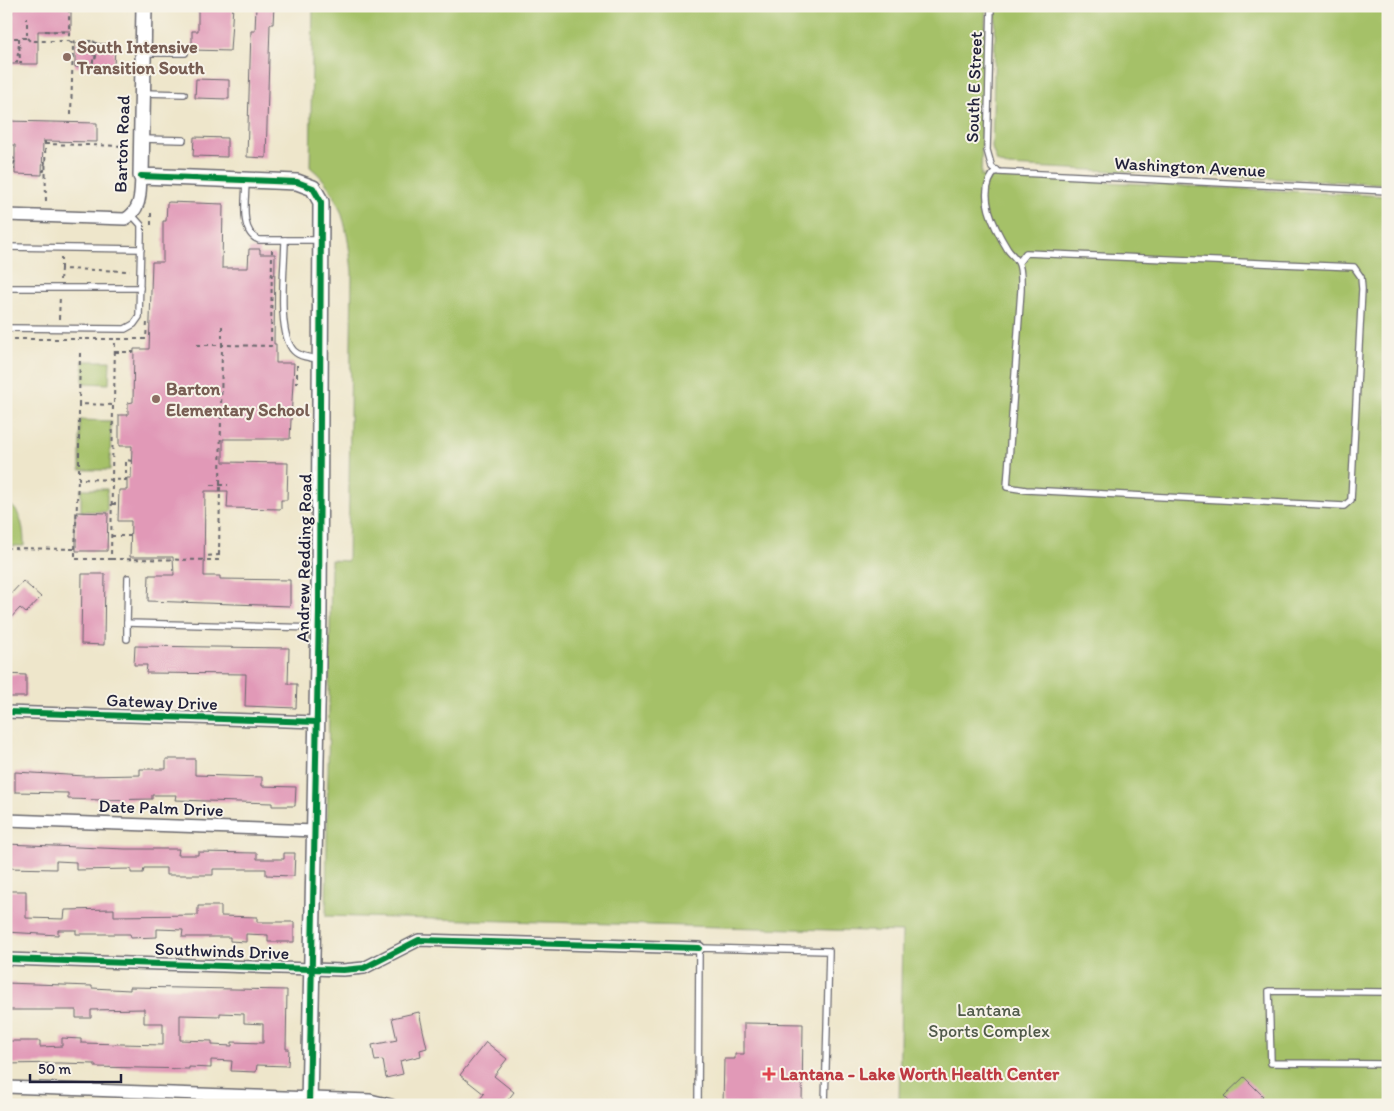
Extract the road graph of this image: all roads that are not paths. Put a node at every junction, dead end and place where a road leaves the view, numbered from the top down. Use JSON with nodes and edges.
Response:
{"nodes":[{"id":1,"x":144,"y":6,"type":"edge"},
{"id":2,"x":991,"y":6,"type":"edge"},
{"id":3,"x":143,"y":52,"type":"junction"},
{"id":4,"x":184,"y":53,"type":"dead end"},
{"id":5,"x":143,"y":94,"type":"junction"},
{"id":6,"x":184,"y":94,"type":"dead end"},
{"id":7,"x":183,"y":140,"type":"dead end"},
{"id":8,"x":135,"y":142,"type":"junction"},
{"id":9,"x":994,"y":169,"type":"junction"},
{"id":10,"x":141,"y":176,"type":"junction"},
{"id":11,"x":246,"y":180,"type":"junction"},
{"id":12,"x":1388,"y":191,"type":"edge"},
{"id":13,"x":6,"y":215,"type":"edge"},
{"id":14,"x":132,"y":215,"type":"junction"},
{"id":15,"x":285,"y":240,"type":"junction"},
{"id":16,"x":321,"y":240,"type":"junction"},
{"id":17,"x":6,"y":247,"type":"edge"},
{"id":18,"x":141,"y":249,"type":"junction"},
{"id":19,"x":1018,"y":262,"type":"junction"},
{"id":20,"x":6,"y":288,"type":"edge"},
{"id":21,"x":140,"y":288,"type":"junction"},
{"id":22,"x":6,"y":328,"type":"edge"},
{"id":23,"x":320,"y":360,"type":"junction"},
{"id":24,"x":128,"y":578,"type":"dead end"},
{"id":25,"x":128,"y":623,"type":"junction"},
{"id":26,"x":319,"y":628,"type":"junction"},
{"id":27,"x":127,"y":639,"type":"dead end"},
{"id":28,"x":6,"y":712,"type":"edge"},
{"id":29,"x":317,"y":722,"type":"junction"},
{"id":30,"x":6,"y":820,"type":"edge"},
{"id":31,"x":315,"y":831,"type":"junction"},
{"id":32,"x":699,"y":948,"type":"junction"},
{"id":33,"x":6,"y":959,"type":"edge"},
{"id":34,"x":312,"y":969,"type":"junction"},
{"id":35,"x":1388,"y":992,"type":"edge"},
{"id":36,"x":1388,"y":1064,"type":"edge"},
{"id":37,"x":6,"y":1087,"type":"edge"},
{"id":38,"x":309,"y":1101,"type":"edge"},
{"id":39,"x":391,"y":1105,"type":"edge"},
{"id":40,"x":698,"y":1105,"type":"edge"},
{"id":41,"x":825,"y":1105,"type":"edge"}],
"edges":[{"from":1,"to":3,"type":"street","name":"Barton Road"},
{"from":2,"to":9,"type":"lane","name":"South E Street"},
{"from":3,"to":4,"type":"lane"},
{"from":3,"to":5,"type":"street","name":"Barton Road"},
{"from":5,"to":6,"type":"lane"},
{"from":5,"to":8,"type":"street","name":"Barton Road"},
{"from":7,"to":8,"type":"lane"},
{"from":8,"to":10,"type":"street","name":"Barton Road"},
{"from":9,"to":12,"type":"lane","name":"Washington Avenue"},
{"from":9,"to":19,"type":"lane"},
{"from":10,"to":11,"type":"street","name":"Andrew Redding Road"},
{"from":10,"to":14,"type":"street","name":"Barton Road"},
{"from":11,"to":15,"type":"lane"},
{"from":11,"to":16,"type":"street","name":"Andrew Redding Road"},
{"from":13,"to":14,"type":"street","name":"Barton Road"},
{"from":14,"to":18,"type":"lane"},
{"from":15,"to":16,"type":"lane"},
{"from":15,"to":23,"type":"lane"},
{"from":16,"to":23,"type":"street","name":"Andrew Redding Road"},
{"from":17,"to":18,"type":"lane"},
{"from":18,"to":21,"type":"lane"},
{"from":19,"to":19,"type":"lane"},
{"from":20,"to":21,"type":"lane"},
{"from":21,"to":22,"type":"lane"},
{"from":23,"to":26,"type":"street","name":"Andrew Redding Road"},
{"from":24,"to":25,"type":"lane"},
{"from":25,"to":26,"type":"lane"},
{"from":25,"to":27,"type":"lane"},
{"from":26,"to":29,"type":"street","name":"Andrew Redding Road"},
{"from":28,"to":29,"type":"street","name":"Gateway Drive"},
{"from":29,"to":31,"type":"street","name":"Andrew Redding Road"},
{"from":30,"to":31,"type":"street","name":"Date Palm Drive"},
{"from":31,"to":34,"type":"street","name":"Andrew Redding Road"},
{"from":32,"to":34,"type":"street","name":"Southwinds Drive"},
{"from":32,"to":40,"type":"lane"},
{"from":32,"to":41,"type":"lane"},
{"from":33,"to":34,"type":"street","name":"Southwinds Drive"},
{"from":34,"to":38,"type":"street","name":"Andrew Redding Road"},
{"from":35,"to":36,"type":"lane"},
{"from":37,"to":38,"type":"street"},
{"from":38,"to":39,"type":"street"}]}
